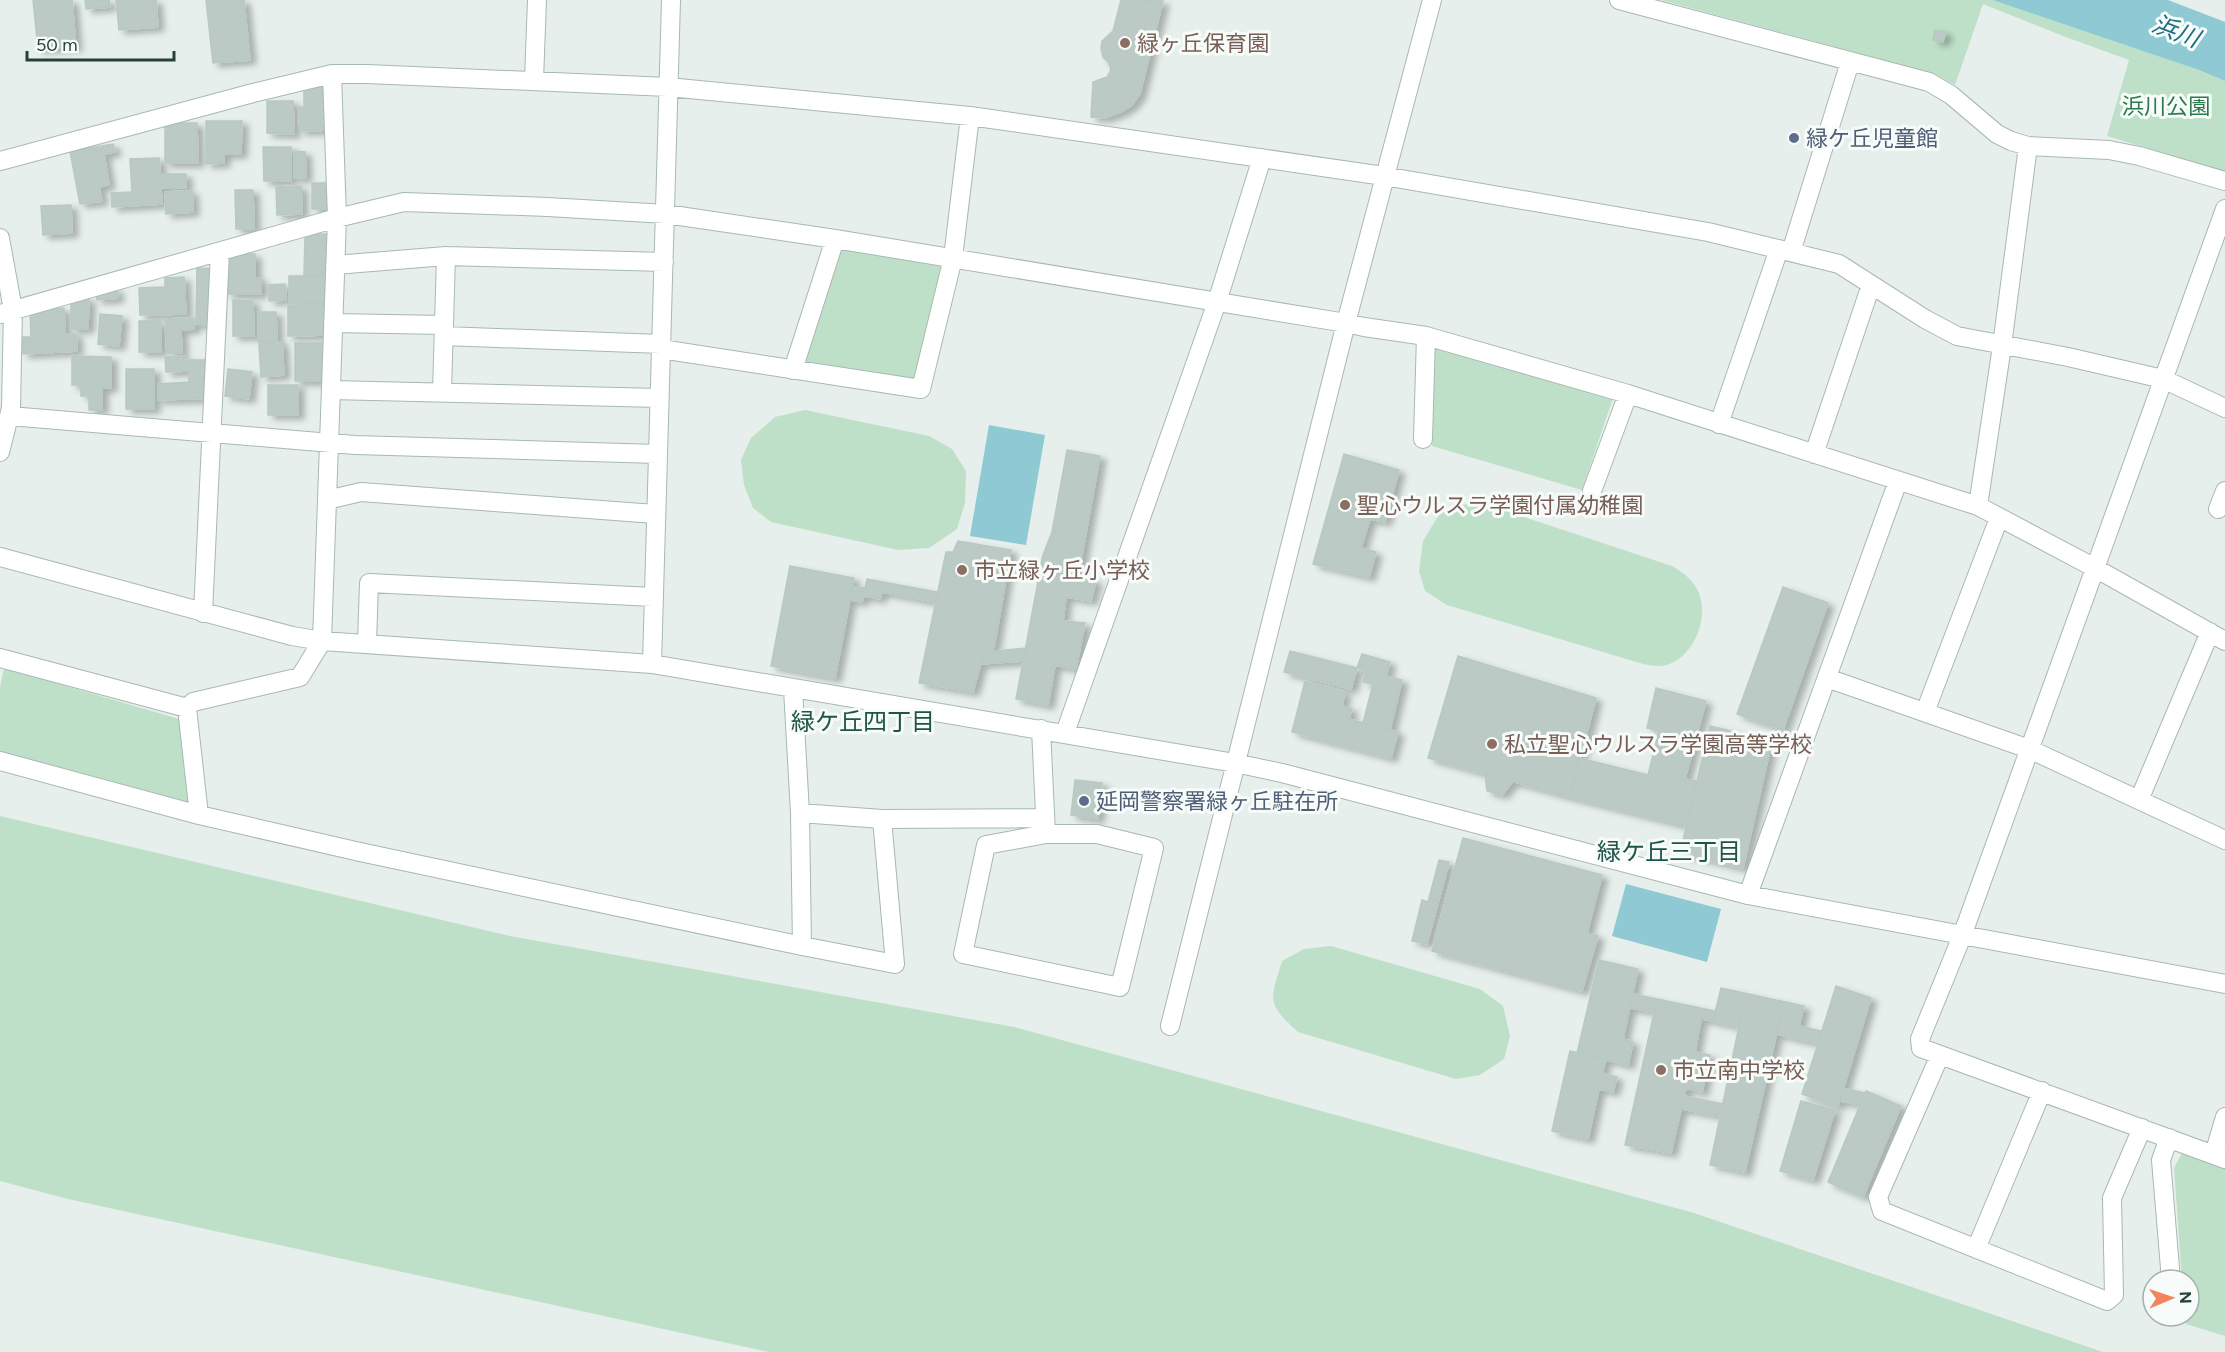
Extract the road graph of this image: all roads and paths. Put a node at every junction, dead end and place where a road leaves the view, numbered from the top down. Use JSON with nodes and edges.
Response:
{"nodes":[{"id":1,"x":537,"y":0,"type":"edge"},
{"id":2,"x":672,"y":0,"type":"edge"},
{"id":3,"x":1432,"y":0,"type":"edge"},
{"id":4,"x":1619,"y":0,"type":"edge"},
{"id":5,"x":1850,"y":62,"type":"junction"},
{"id":6,"x":332,"y":74,"type":"junction"},
{"id":7,"x":534,"y":80,"type":"junction"},
{"id":8,"x":668,"y":87,"type":"junction"},
{"id":9,"x":970,"y":116,"type":"junction"},
{"id":10,"x":2028,"y":146,"type":"junction"},
{"id":11,"x":1262,"y":159,"type":"junction"},
{"id":12,"x":0,"y":161,"type":"edge"},
{"id":13,"x":1384,"y":176,"type":"junction"},
{"id":14,"x":2225,"y":181,"type":"edge"},
{"id":15,"x":2225,"y":209,"type":"edge"},
{"id":16,"x":666,"y":214,"type":"junction"},
{"id":17,"x":337,"y":218,"type":"junction"},
{"id":18,"x":0,"y":238,"type":"edge"},
{"id":19,"x":835,"y":239,"type":"junction"},
{"id":20,"x":1785,"y":250,"type":"junction"},
{"id":21,"x":220,"y":252,"type":"junction"},
{"id":22,"x":446,"y":256,"type":"junction"},
{"id":23,"x":952,"y":258,"type":"junction"},
{"id":24,"x":664,"y":262,"type":"junction"},
{"id":25,"x":335,"y":265,"type":"junction"},
{"id":26,"x":1871,"y":285,"type":"junction"},
{"id":27,"x":1217,"y":302,"type":"junction"},
{"id":28,"x":6,"y":312,"type":"edge"},
{"id":29,"x":333,"y":323,"type":"junction"},
{"id":30,"x":1346,"y":323,"type":"junction"},
{"id":31,"x":444,"y":330,"type":"junction"},
{"id":32,"x":1426,"y":336,"type":"junction"},
{"id":33,"x":661,"y":346,"type":"junction"},
{"id":34,"x":2002,"y":346,"type":"junction"},
{"id":35,"x":794,"y":370,"type":"junction"},
{"id":36,"x":2163,"y":379,"type":"junction"},
{"id":37,"x":331,"y":390,"type":"junction"},
{"id":38,"x":442,"y":392,"type":"junction"},
{"id":39,"x":1628,"y":394,"type":"junction"},
{"id":40,"x":659,"y":398,"type":"junction"},
{"id":41,"x":2225,"y":408,"type":"edge"},
{"id":42,"x":10,"y":416,"type":"junction"},
{"id":43,"x":1719,"y":424,"type":"junction"},
{"id":44,"x":213,"y":433,"type":"junction"},
{"id":45,"x":1423,"y":439,"type":"dead end"},
{"id":46,"x":330,"y":442,"type":"junction"},
{"id":47,"x":0,"y":452,"type":"edge"},
{"id":48,"x":657,"y":454,"type":"junction"},
{"id":49,"x":1814,"y":454,"type":"junction"},
{"id":50,"x":1898,"y":481,"type":"junction"},
{"id":51,"x":1593,"y":491,"type":"dead end"},
{"id":52,"x":2225,"y":491,"type":"edge"},
{"id":53,"x":327,"y":500,"type":"junction"},
{"id":54,"x":1978,"y":506,"type":"junction"},
{"id":55,"x":2218,"y":509,"type":"dead end"},
{"id":56,"x":656,"y":514,"type":"junction"},
{"id":57,"x":1999,"y":518,"type":"junction"},
{"id":58,"x":0,"y":557,"type":"edge"},
{"id":59,"x":2095,"y":568,"type":"junction"},
{"id":60,"x":653,"y":597,"type":"junction"},
{"id":61,"x":203,"y":613,"type":"junction"},
{"id":62,"x":2217,"y":637,"type":"edge"},
{"id":63,"x":322,"y":641,"type":"junction"},
{"id":64,"x":367,"y":643,"type":"junction"},
{"id":65,"x":0,"y":658,"type":"edge"},
{"id":66,"x":651,"y":664,"type":"junction"},
{"id":67,"x":1827,"y":678,"type":"junction"},
{"id":68,"x":794,"y":689,"type":"junction"},
{"id":69,"x":187,"y":708,"type":"junction"},
{"id":70,"x":1925,"y":712,"type":"junction"},
{"id":71,"x":1041,"y":729,"type":"junction"},
{"id":72,"x":1065,"y":733,"type":"junction"},
{"id":73,"x":2029,"y":749,"type":"junction"},
{"id":74,"x":0,"y":761,"type":"edge"},
{"id":75,"x":1235,"y":763,"type":"junction"},
{"id":76,"x":2139,"y":800,"type":"junction"},
{"id":77,"x":800,"y":813,"type":"junction"},
{"id":78,"x":200,"y":815,"type":"junction"},
{"id":79,"x":882,"y":819,"type":"junction"},
{"id":80,"x":1045,"y":826,"type":"junction"},
{"id":81,"x":2225,"y":840,"type":"edge"},
{"id":82,"x":1748,"y":895,"type":"junction"},
{"id":83,"x":1962,"y":936,"type":"junction"},
{"id":84,"x":802,"y":946,"type":"junction"},
{"id":85,"x":2225,"y":984,"type":"edge"},
{"id":86,"x":1170,"y":1026,"type":"dead end"},
{"id":87,"x":1940,"y":1055,"type":"junction"},
{"id":88,"x":2042,"y":1091,"type":"junction"},
{"id":89,"x":2225,"y":1117,"type":"edge"},
{"id":90,"x":2142,"y":1128,"type":"junction"},
{"id":91,"x":2169,"y":1137,"type":"junction"},
{"id":92,"x":2220,"y":1156,"type":"edge"},
{"id":93,"x":1976,"y":1249,"type":"junction"},
{"id":94,"x":2169,"y":1268,"type":"edge"}],
"edges":[{"from":1,"to":7,"type":"street"},
{"from":2,"to":8,"type":"street"},
{"from":3,"to":13,"type":"street"},
{"from":4,"to":5,"type":"street"},
{"from":5,"to":10,"type":"street"},
{"from":5,"to":20,"type":"street"},
{"from":6,"to":7,"type":"street"},
{"from":6,"to":12,"type":"street"},
{"from":6,"to":17,"type":"street"},
{"from":7,"to":8,"type":"street"},
{"from":8,"to":9,"type":"street"},
{"from":8,"to":16,"type":"street"},
{"from":9,"to":11,"type":"street"},
{"from":9,"to":23,"type":"street"},
{"from":10,"to":14,"type":"street"},
{"from":10,"to":34,"type":"street"},
{"from":11,"to":13,"type":"street"},
{"from":11,"to":27,"type":"street"},
{"from":13,"to":20,"type":"street"},
{"from":13,"to":30,"type":"street"},
{"from":15,"to":36,"type":"street"},
{"from":16,"to":17,"type":"street"},
{"from":16,"to":19,"type":"street"},
{"from":16,"to":24,"type":"street"},
{"from":17,"to":21,"type":"street"},
{"from":17,"to":25,"type":"street"},
{"from":18,"to":28,"type":"street"},
{"from":19,"to":23,"type":"street"},
{"from":19,"to":35,"type":"street"},
{"from":20,"to":26,"type":"street"},
{"from":20,"to":43,"type":"street"},
{"from":21,"to":28,"type":"street"},
{"from":21,"to":44,"type":"street"},
{"from":22,"to":24,"type":"street"},
{"from":22,"to":25,"type":"street"},
{"from":22,"to":31,"type":"street"},
{"from":23,"to":27,"type":"street"},
{"from":23,"to":35,"type":"street"},
{"from":24,"to":33,"type":"street"},
{"from":25,"to":29,"type":"street"},
{"from":26,"to":34,"type":"street"},
{"from":26,"to":49,"type":"street"},
{"from":27,"to":30,"type":"street"},
{"from":27,"to":72,"type":"street"},
{"from":28,"to":42,"type":"street"},
{"from":29,"to":31,"type":"street"},
{"from":29,"to":37,"type":"street"},
{"from":30,"to":32,"type":"street"},
{"from":30,"to":75,"type":"street"},
{"from":31,"to":33,"type":"street"},
{"from":31,"to":38,"type":"street"},
{"from":32,"to":39,"type":"street"},
{"from":32,"to":45,"type":"street"},
{"from":33,"to":35,"type":"street"},
{"from":33,"to":40,"type":"street"},
{"from":34,"to":36,"type":"street"},
{"from":34,"to":54,"type":"street"},
{"from":36,"to":41,"type":"street"},
{"from":36,"to":59,"type":"street"},
{"from":37,"to":38,"type":"street"},
{"from":37,"to":46,"type":"street"},
{"from":38,"to":40,"type":"street"},
{"from":39,"to":43,"type":"street"},
{"from":39,"to":51,"type":"street"},
{"from":40,"to":48,"type":"street"},
{"from":42,"to":44,"type":"street"},
{"from":42,"to":47,"type":"street"},
{"from":43,"to":49,"type":"street"},
{"from":44,"to":46,"type":"street"},
{"from":44,"to":61,"type":"street"},
{"from":46,"to":48,"type":"street"},
{"from":46,"to":53,"type":"street"},
{"from":48,"to":56,"type":"street"},
{"from":49,"to":50,"type":"street"},
{"from":50,"to":54,"type":"street"},
{"from":50,"to":67,"type":"street"},
{"from":52,"to":55,"type":"street"},
{"from":53,"to":56,"type":"street"},
{"from":53,"to":63,"type":"street"},
{"from":54,"to":57,"type":"street"},
{"from":56,"to":60,"type":"street"},
{"from":57,"to":59,"type":"street"},
{"from":57,"to":70,"type":"street"},
{"from":58,"to":61,"type":"street"},
{"from":59,"to":62,"type":"street"},
{"from":59,"to":73,"type":"street"},
{"from":60,"to":64,"type":"street"},
{"from":60,"to":66,"type":"street"},
{"from":61,"to":63,"type":"street"},
{"from":62,"to":76,"type":"street"},
{"from":63,"to":64,"type":"street"},
{"from":63,"to":69,"type":"street"},
{"from":64,"to":66,"type":"street"},
{"from":65,"to":69,"type":"street"},
{"from":66,"to":68,"type":"street"},
{"from":67,"to":70,"type":"street"},
{"from":67,"to":82,"type":"street"},
{"from":68,"to":71,"type":"street"},
{"from":68,"to":77,"type":"street"},
{"from":69,"to":78,"type":"street"},
{"from":70,"to":73,"type":"street"},
{"from":71,"to":72,"type":"street"},
{"from":71,"to":80,"type":"street"},
{"from":72,"to":75,"type":"street"},
{"from":73,"to":76,"type":"street"},
{"from":73,"to":83,"type":"street"},
{"from":74,"to":78,"type":"street"},
{"from":75,"to":82,"type":"street"},
{"from":75,"to":86,"type":"street"},
{"from":76,"to":81,"type":"street"},
{"from":77,"to":79,"type":"street"},
{"from":77,"to":84,"type":"street"},
{"from":78,"to":84,"type":"street"},
{"from":79,"to":80,"type":"street"},
{"from":79,"to":84,"type":"street"},
{"from":80,"to":80,"type":"street"},
{"from":82,"to":83,"type":"street"},
{"from":83,"to":85,"type":"street"},
{"from":83,"to":87,"type":"street"},
{"from":87,"to":88,"type":"street"},
{"from":87,"to":93,"type":"street"},
{"from":88,"to":90,"type":"street"},
{"from":88,"to":93,"type":"street"},
{"from":89,"to":92,"type":"street"},
{"from":90,"to":91,"type":"street"},
{"from":90,"to":93,"type":"street"},
{"from":91,"to":92,"type":"street"},
{"from":91,"to":94,"type":"street"}]}
